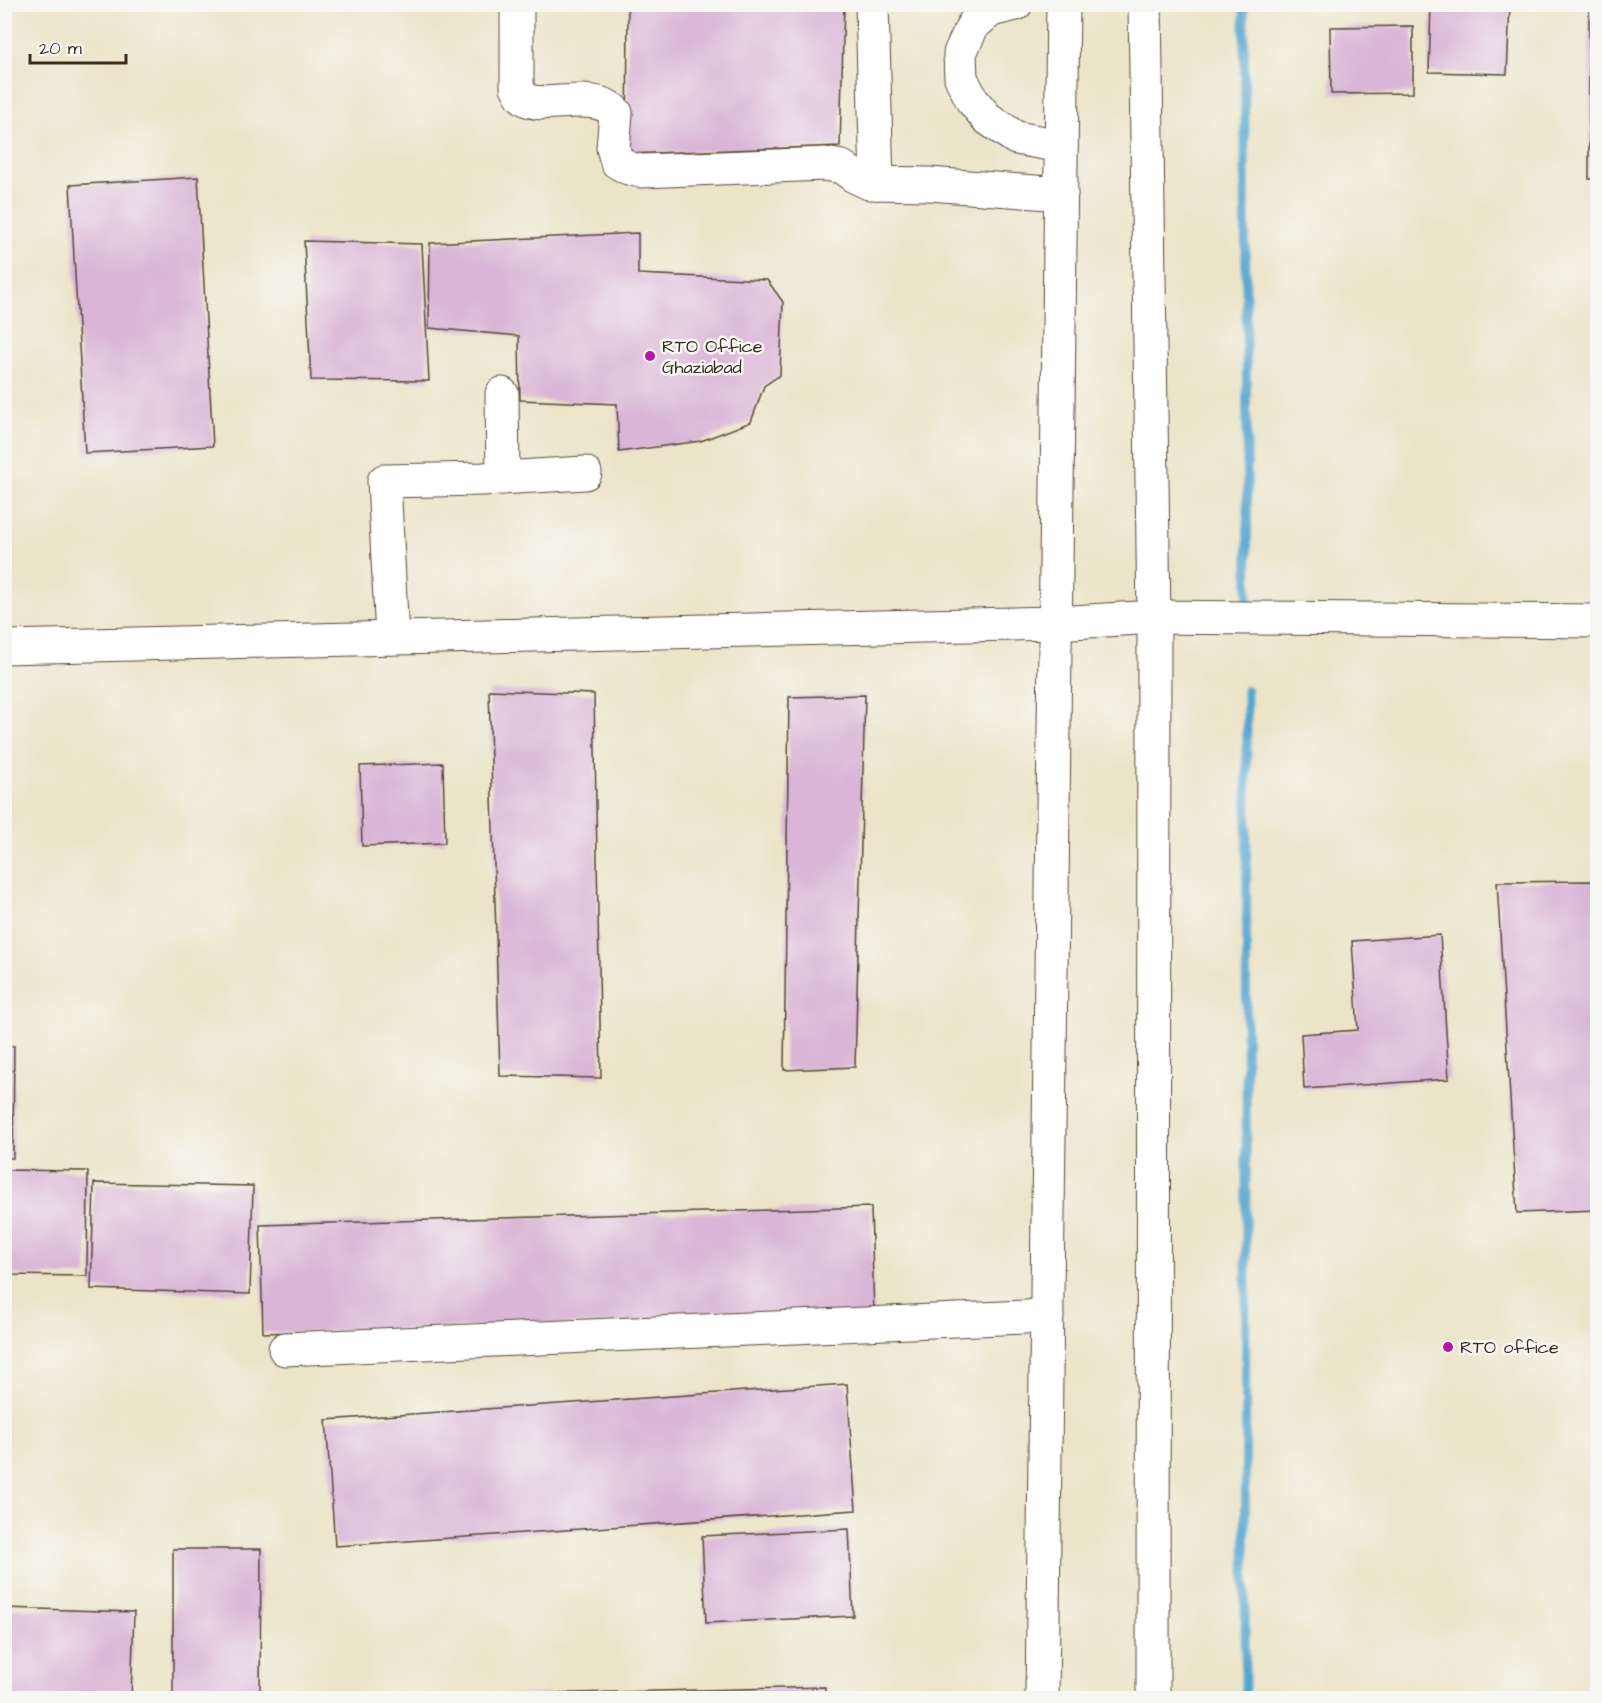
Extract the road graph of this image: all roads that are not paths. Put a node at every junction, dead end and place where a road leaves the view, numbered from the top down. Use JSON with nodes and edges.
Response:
{"nodes":[{"id":1,"x":517,"y":4,"type":"edge"},
{"id":2,"x":872,"y":4,"type":"edge"},
{"id":3,"x":1016,"y":4,"type":"edge"},
{"id":4,"x":1145,"y":4,"type":"edge"},
{"id":5,"x":1053,"y":5,"type":"edge"},
{"id":6,"x":1061,"y":146,"type":"junction"},
{"id":7,"x":877,"y":183,"type":"junction"},
{"id":8,"x":1061,"y":194,"type":"junction"},
{"id":9,"x":502,"y":394,"type":"dead end"},
{"id":10,"x":585,"y":473,"type":"dead end"},
{"id":11,"x":503,"y":478,"type":"junction"},
{"id":12,"x":1154,"y":617,"type":"junction"},
{"id":13,"x":1598,"y":621,"type":"edge"},
{"id":14,"x":1056,"y":623,"type":"junction"},
{"id":15,"x":392,"y":638,"type":"junction"},
{"id":16,"x":4,"y":647,"type":"edge"},
{"id":17,"x":1047,"y":1316,"type":"junction"},
{"id":18,"x":285,"y":1349,"type":"dead end"},
{"id":19,"x":1042,"y":1698,"type":"edge"},
{"id":20,"x":1152,"y":1698,"type":"edge"}],
"edges":[{"from":1,"to":7,"type":"street"},
{"from":2,"to":7,"type":"street"},
{"from":3,"to":6,"type":"street"},
{"from":4,"to":12,"type":"street"},
{"from":5,"to":6,"type":"street"},
{"from":6,"to":8,"type":"street"},
{"from":7,"to":8,"type":"street"},
{"from":8,"to":14,"type":"street"},
{"from":9,"to":11,"type":"street"},
{"from":10,"to":11,"type":"street"},
{"from":11,"to":15,"type":"street"},
{"from":12,"to":13,"type":"street"},
{"from":12,"to":14,"type":"street"},
{"from":12,"to":20,"type":"street"},
{"from":14,"to":15,"type":"street"},
{"from":14,"to":17,"type":"street"},
{"from":15,"to":16,"type":"street"},
{"from":17,"to":18,"type":"street"},
{"from":17,"to":19,"type":"street"}]}
